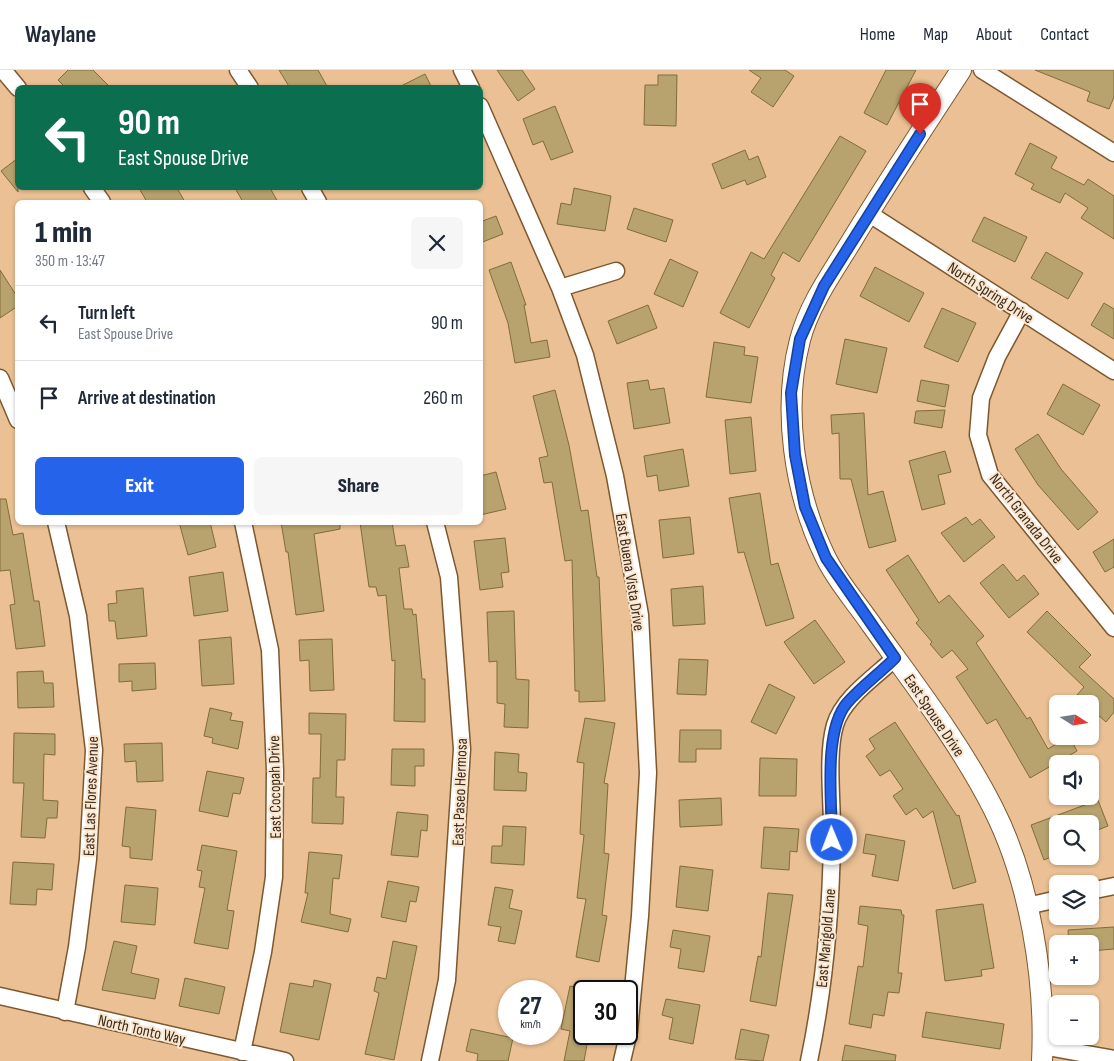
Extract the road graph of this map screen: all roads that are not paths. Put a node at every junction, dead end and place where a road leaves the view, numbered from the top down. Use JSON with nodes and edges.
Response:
{"nodes":[{"id":1,"x":4,"y":70,"type":"edge"},
{"id":2,"x":238,"y":70,"type":"edge"},
{"id":3,"x":462,"y":70,"type":"edge"},
{"id":4,"x":961,"y":70,"type":"edge"},
{"id":5,"x":982,"y":70,"type":"edge"},
{"id":6,"x":16,"y":85,"type":"edge"},
{"id":7,"x":248,"y":85,"type":"edge"},
{"id":8,"x":470,"y":85,"type":"edge"},
{"id":9,"x":483,"y":113,"type":"edge"},
{"id":10,"x":1114,"y":153,"type":"edge"},
{"id":11,"x":868,"y":213,"type":"junction"},
{"id":12,"x":616,"y":271,"type":"dead end"},
{"id":13,"x":560,"y":288,"type":"junction"},
{"id":14,"x":1022,"y":311,"type":"junction"},
{"id":15,"x":1114,"y":371,"type":"edge"},
{"id":16,"x":0,"y":378,"type":"edge"},
{"id":17,"x":15,"y":413,"type":"edge"},
{"id":18,"x":57,"y":525,"type":"edge"},
{"id":19,"x":244,"y":525,"type":"edge"},
{"id":20,"x":437,"y":525,"type":"edge"},
{"id":21,"x":1114,"y":628,"type":"edge"},
{"id":22,"x":895,"y":658,"type":"junction"},
{"id":23,"x":1114,"y":886,"type":"edge"},
{"id":24,"x":1099,"y":889,"type":"edge"},
{"id":25,"x":1049,"y":901,"type":"edge"},
{"id":26,"x":1027,"y":906,"type":"junction"},
{"id":27,"x":0,"y":996,"type":"edge"},
{"id":28,"x":65,"y":1012,"type":"junction"},
{"id":29,"x":242,"y":1052,"type":"junction"},
{"id":30,"x":1042,"y":1054,"type":"edge"},
{"id":31,"x":1114,"y":1059,"type":"edge"},
{"id":32,"x":285,"y":1061,"type":"edge"},
{"id":33,"x":430,"y":1061,"type":"edge"},
{"id":34,"x":622,"y":1061,"type":"edge"},
{"id":35,"x":809,"y":1061,"type":"edge"}],
"edges":[{"from":1,"to":6,"type":"street"},
{"from":2,"to":7,"type":"street"},
{"from":3,"to":8,"type":"street"},
{"from":4,"to":11,"type":"main road","name":"East Spouse Drive"},
{"from":5,"to":10,"type":"street"},
{"from":9,"to":13,"type":"street","name":"East Buena Vista Drive"},
{"from":11,"to":14,"type":"street","name":"North Spring Drive"},
{"from":11,"to":22,"type":"main road","name":"East Spouse Drive"},
{"from":12,"to":13,"type":"street"},
{"from":13,"to":34,"type":"street","name":"East Buena Vista Drive"},
{"from":14,"to":15,"type":"street","name":"North Spring Drive"},
{"from":14,"to":21,"type":"street","name":"North Granada Drive"},
{"from":16,"to":17,"type":"street"},
{"from":18,"to":28,"type":"street","name":"East Las Flores Avenue"},
{"from":19,"to":29,"type":"street","name":"East Cocopah Drive"},
{"from":20,"to":33,"type":"street","name":"East Paseo Hermosa"},
{"from":22,"to":26,"type":"main road","name":"East Spouse Drive"},
{"from":22,"to":35,"type":"street","name":"East Marigold Lane"},
{"from":23,"to":24,"type":"street"},
{"from":25,"to":26,"type":"street"},
{"from":26,"to":30,"type":"main road","name":"East Spouse Drive"},
{"from":27,"to":28,"type":"street","name":"North Tonto Way"},
{"from":28,"to":29,"type":"street","name":"North Tonto Way"},
{"from":29,"to":32,"type":"street","name":"North Tonto Way"},
{"from":30,"to":31,"type":"street"}]}
